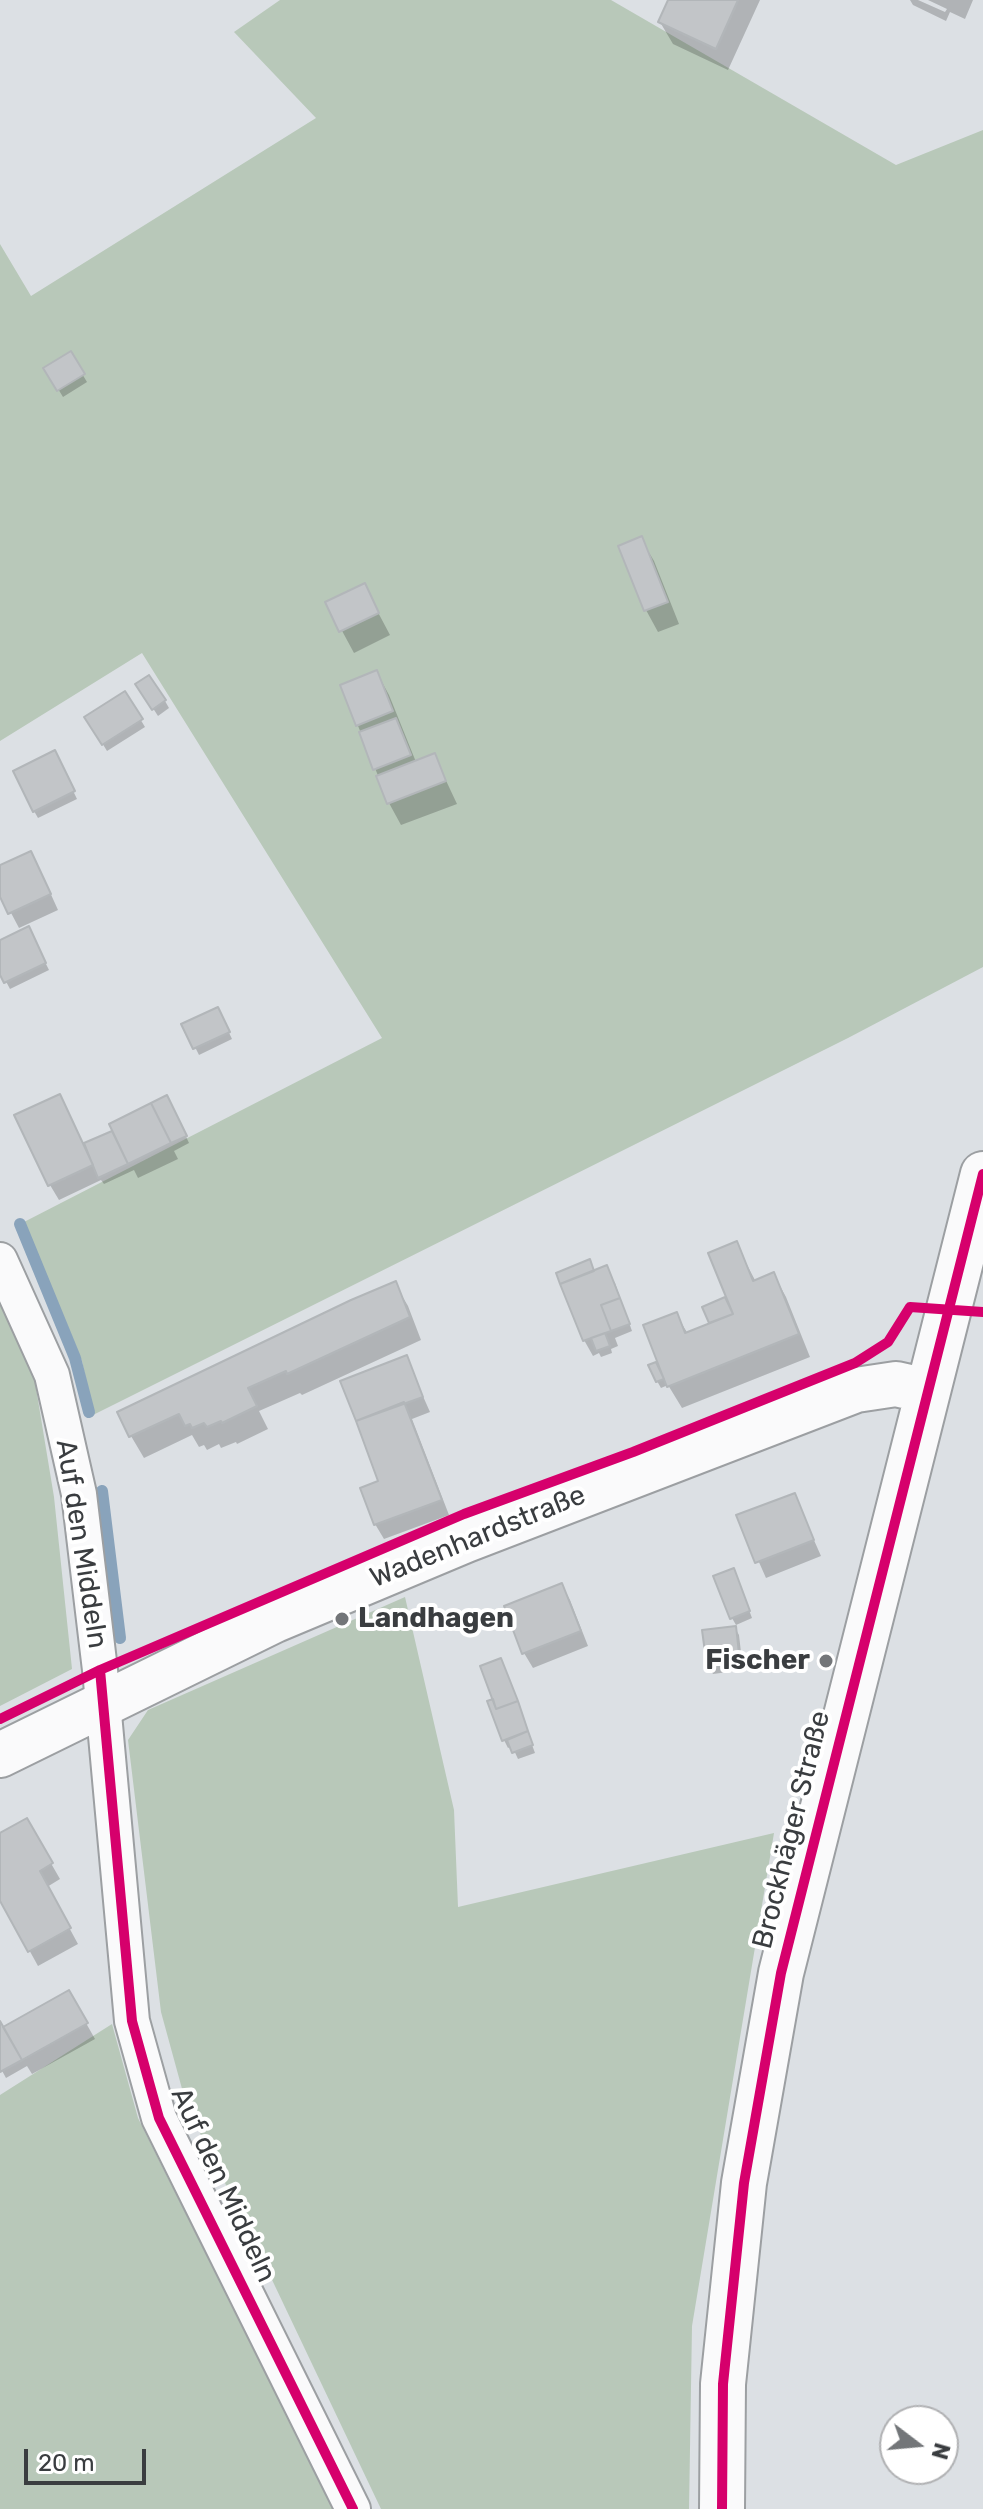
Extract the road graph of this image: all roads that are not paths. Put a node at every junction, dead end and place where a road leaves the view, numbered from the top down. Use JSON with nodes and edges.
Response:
{"nodes":[{"id":1,"x":983,"y":1174,"type":"edge"},
{"id":2,"x":0,"y":1260,"type":"edge"},
{"id":3,"x":927,"y":1391,"type":"junction"},
{"id":4,"x":101,"y":1703,"type":"junction"},
{"id":5,"x":0,"y":1755,"type":"edge"},
{"id":6,"x":353,"y":2509,"type":"edge"},
{"id":7,"x":722,"y":2509,"type":"edge"}],
"edges":[{"from":1,"to":3,"type":"street","name":"Brockhäger Straße"},
{"from":2,"to":4,"type":"street","name":"Auf den Middeln"},
{"from":3,"to":4,"type":"street","name":"Wadenhardstraße"},
{"from":3,"to":7,"type":"street","name":"Brockhäger Straße"},
{"from":4,"to":5,"type":"street","name":"Wadenhardstraße"},
{"from":4,"to":6,"type":"street","name":"Auf den Middeln"}]}
